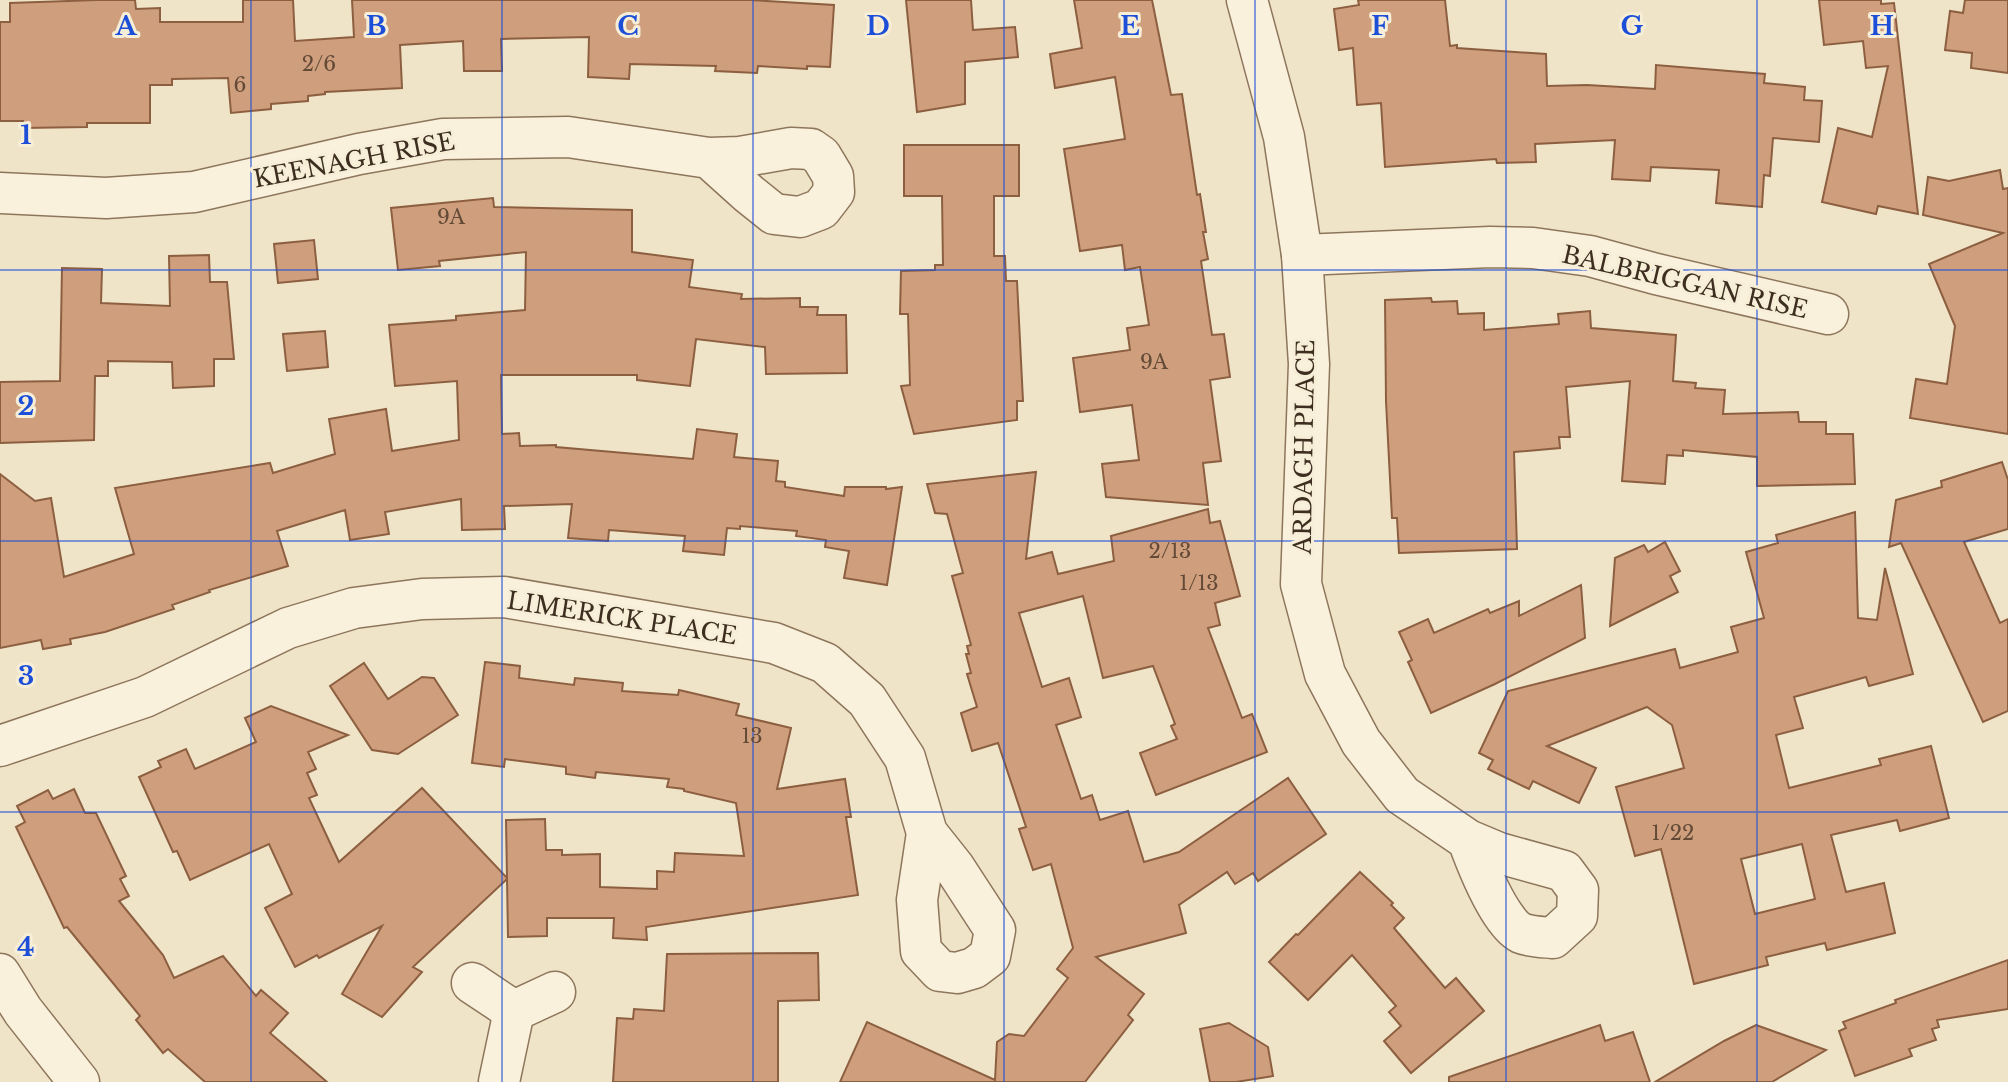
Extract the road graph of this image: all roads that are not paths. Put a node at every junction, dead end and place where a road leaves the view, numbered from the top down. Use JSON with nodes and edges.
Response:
{"nodes":[{"id":1,"x":1247,"y":0,"type":"edge"},
{"id":2,"x":709,"y":158,"type":"dead end"},
{"id":3,"x":0,"y":193,"type":"edge"},
{"id":4,"x":1302,"y":255,"type":"junction"},
{"id":5,"x":1828,"y":314,"type":"dead end"},
{"id":6,"x":0,"y":746,"type":"edge"},
{"id":7,"x":927,"y":833,"type":"dead end"},
{"id":8,"x":1468,"y":840,"type":"dead end"},
{"id":9,"x":0,"y":974,"type":"edge"},
{"id":10,"x":472,"y":983,"type":"dead end"},
{"id":11,"x":555,"y":992,"type":"dead end"},
{"id":12,"x":514,"y":1011,"type":"junction"},
{"id":13,"x":79,"y":1082,"type":"edge"},
{"id":14,"x":499,"y":1082,"type":"edge"}],
"edges":[{"from":1,"to":4,"type":"street","name":"ARDAGH PLACE"},
{"from":2,"to":3,"type":"street","name":"KEENAGH RISE"},
{"from":4,"to":5,"type":"street","name":"BALBRIGGAN RISE"},
{"from":4,"to":8,"type":"street","name":"ARDAGH PLACE"},
{"from":6,"to":7,"type":"street","name":"LIMERICK PLACE"},
{"from":9,"to":13,"type":"street"},
{"from":10,"to":12,"type":"street"},
{"from":11,"to":12,"type":"street"},
{"from":12,"to":14,"type":"street"}]}
